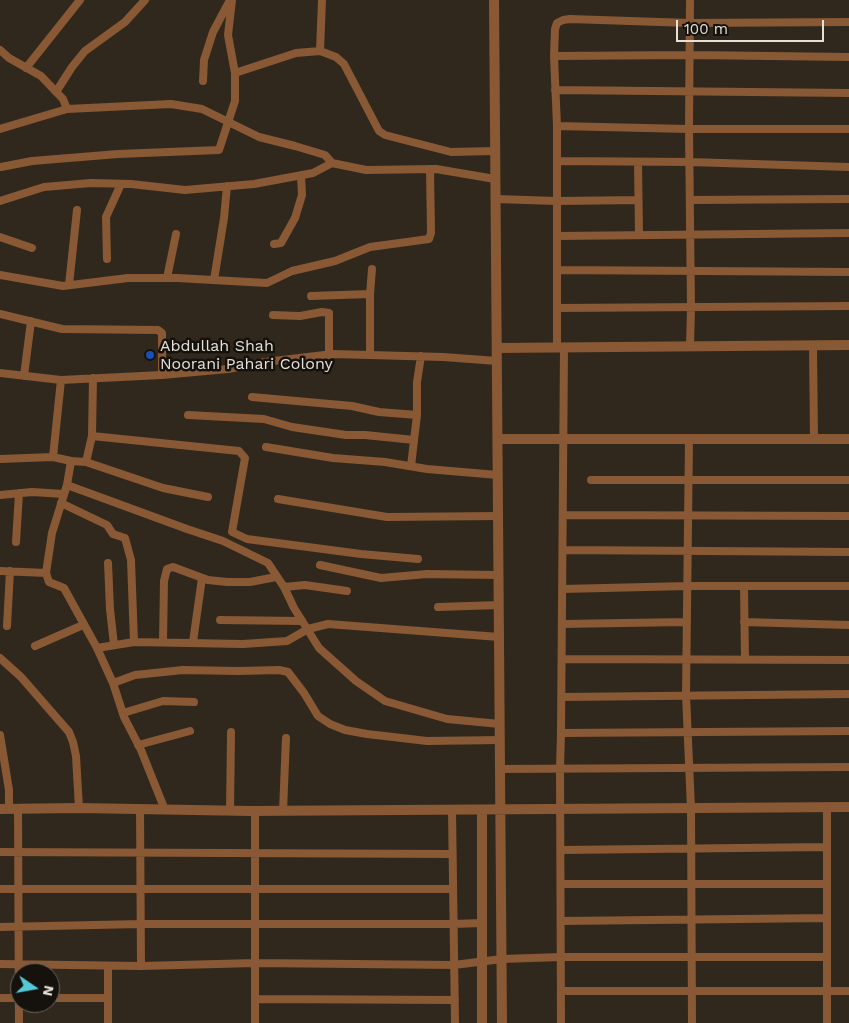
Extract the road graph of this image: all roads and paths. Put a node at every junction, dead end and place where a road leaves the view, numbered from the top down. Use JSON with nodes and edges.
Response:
{"nodes":[{"id":1,"x":80,"y":0,"type":"edge"},
{"id":2,"x":145,"y":0,"type":"edge"},
{"id":3,"x":231,"y":0,"type":"edge"},
{"id":4,"x":322,"y":0,"type":"edge"},
{"id":5,"x":494,"y":0,"type":"edge"},
{"id":6,"x":690,"y":0,"type":"edge"},
{"id":7,"x":849,"y":22,"type":"edge"},
{"id":8,"x":690,"y":23,"type":"junction"},
{"id":9,"x":0,"y":50,"type":"edge"},
{"id":10,"x":320,"y":51,"type":"junction"},
{"id":11,"x":691,"y":55,"type":"junction"},
{"id":12,"x":554,"y":56,"type":"junction"},
{"id":13,"x":849,"y":57,"type":"edge"},
{"id":14,"x":26,"y":68,"type":"junction"},
{"id":15,"x":235,"y":72,"type":"junction"},
{"id":16,"x":203,"y":81,"type":"dead end"},
{"id":17,"x":555,"y":90,"type":"junction"},
{"id":18,"x":690,"y":91,"type":"junction"},
{"id":19,"x":56,"y":92,"type":"junction"},
{"id":20,"x":849,"y":93,"type":"edge"},
{"id":21,"x":67,"y":109,"type":"junction"},
{"id":22,"x":229,"y":121,"type":"junction"},
{"id":23,"x":557,"y":126,"type":"junction"},
{"id":24,"x":0,"y":129,"type":"edge"},
{"id":25,"x":689,"y":129,"type":"junction"},
{"id":26,"x":849,"y":129,"type":"edge"},
{"id":27,"x":495,"y":151,"type":"junction"},
{"id":28,"x":557,"y":161,"type":"junction"},
{"id":29,"x":690,"y":162,"type":"junction"},
{"id":30,"x":332,"y":163,"type":"junction"},
{"id":31,"x":638,"y":163,"type":"junction"},
{"id":32,"x":1,"y":167,"type":"edge"},
{"id":33,"x":849,"y":167,"type":"edge"},
{"id":34,"x":430,"y":169,"type":"junction"},
{"id":35,"x":301,"y":176,"type":"junction"},
{"id":36,"x":495,"y":179,"type":"junction"},
{"id":37,"x":121,"y":184,"type":"junction"},
{"id":38,"x":227,"y":186,"type":"junction"},
{"id":39,"x":496,"y":199,"type":"junction"},
{"id":40,"x":638,"y":200,"type":"junction"},
{"id":41,"x":690,"y":200,"type":"junction"},
{"id":42,"x":849,"y":200,"type":"edge"},
{"id":43,"x":0,"y":201,"type":"edge"},
{"id":44,"x":557,"y":201,"type":"junction"},
{"id":45,"x":77,"y":210,"type":"dead end"},
{"id":46,"x":849,"y":232,"type":"edge"},
{"id":47,"x":176,"y":234,"type":"dead end"},
{"id":48,"x":638,"y":235,"type":"junction"},
{"id":49,"x":690,"y":235,"type":"junction"},
{"id":50,"x":557,"y":236,"type":"junction"},
{"id":51,"x":0,"y":238,"type":"edge"},
{"id":52,"x":274,"y":244,"type":"dead end"},
{"id":53,"x":32,"y":248,"type":"dead end"},
{"id":54,"x":107,"y":260,"type":"dead end"},
{"id":55,"x":372,"y":269,"type":"dead end"},
{"id":56,"x":557,"y":270,"type":"junction"},
{"id":57,"x":691,"y":271,"type":"junction"},
{"id":58,"x":849,"y":272,"type":"edge"},
{"id":59,"x":0,"y":275,"type":"edge"},
{"id":60,"x":167,"y":278,"type":"junction"},
{"id":61,"x":214,"y":280,"type":"junction"},
{"id":62,"x":69,"y":285,"type":"junction"},
{"id":63,"x":370,"y":294,"type":"junction"},
{"id":64,"x":311,"y":296,"type":"dead end"},
{"id":65,"x":849,"y":306,"type":"edge"},
{"id":66,"x":557,"y":308,"type":"junction"},
{"id":67,"x":691,"y":308,"type":"junction"},
{"id":68,"x":0,"y":314,"type":"edge"},
{"id":69,"x":272,"y":315,"type":"dead end"},
{"id":70,"x":31,"y":321,"type":"junction"},
{"id":71,"x":849,"y":345,"type":"edge"},
{"id":72,"x":813,"y":346,"type":"junction"},
{"id":73,"x":690,"y":347,"type":"junction"},
{"id":74,"x":497,"y":348,"type":"junction"},
{"id":75,"x":560,"y":348,"type":"junction"},
{"id":76,"x":329,"y":355,"type":"junction"},
{"id":77,"x":370,"y":355,"type":"junction"},
{"id":78,"x":422,"y":356,"type":"junction"},
{"id":79,"x":497,"y":360,"type":"junction"},
{"id":80,"x":0,"y":373,"type":"edge"},
{"id":81,"x":162,"y":375,"type":"junction"},
{"id":82,"x":24,"y":376,"type":"junction"},
{"id":83,"x":93,"y":378,"type":"junction"},
{"id":84,"x":61,"y":380,"type":"junction"},
{"id":85,"x":252,"y":397,"type":"dead end"},
{"id":86,"x":188,"y":415,"type":"dead end"},
{"id":87,"x":417,"y":415,"type":"junction"},
{"id":88,"x":92,"y":436,"type":"junction"},
{"id":89,"x":498,"y":439,"type":"junction"},
{"id":90,"x":689,"y":439,"type":"junction"},
{"id":91,"x":814,"y":439,"type":"junction"},
{"id":92,"x":849,"y":439,"type":"edge"},
{"id":93,"x":414,"y":440,"type":"junction"},
{"id":94,"x":563,"y":440,"type":"junction"},
{"id":95,"x":266,"y":447,"type":"dead end"},
{"id":96,"x":53,"y":457,"type":"junction"},
{"id":97,"x":0,"y":459,"type":"edge"},
{"id":98,"x":70,"y":461,"type":"junction"},
{"id":99,"x":86,"y":462,"type":"junction"},
{"id":100,"x":411,"y":466,"type":"junction"},
{"id":101,"x":498,"y":475,"type":"junction"},
{"id":102,"x":591,"y":480,"type":"dead end"},
{"id":103,"x":689,"y":480,"type":"junction"},
{"id":104,"x":849,"y":480,"type":"edge"},
{"id":105,"x":67,"y":485,"type":"junction"},
{"id":106,"x":19,"y":493,"type":"junction"},
{"id":107,"x":64,"y":494,"type":"junction"},
{"id":108,"x":0,"y":495,"type":"edge"},
{"id":109,"x":208,"y":497,"type":"dead end"},
{"id":110,"x":278,"y":500,"type":"dead end"},
{"id":111,"x":61,"y":503,"type":"junction"},
{"id":112,"x":563,"y":515,"type":"junction"},
{"id":113,"x":498,"y":516,"type":"junction"},
{"id":114,"x":688,"y":516,"type":"junction"},
{"id":115,"x":849,"y":516,"type":"edge"},
{"id":116,"x":16,"y":542,"type":"dead end"},
{"id":117,"x":563,"y":550,"type":"junction"},
{"id":118,"x":688,"y":550,"type":"junction"},
{"id":119,"x":849,"y":552,"type":"edge"},
{"id":120,"x":418,"y":559,"type":"dead end"},
{"id":121,"x":108,"y":563,"type":"dead end"},
{"id":122,"x":320,"y":565,"type":"dead end"},
{"id":123,"x":0,"y":571,"type":"edge"},
{"id":124,"x":10,"y":571,"type":"junction"},
{"id":125,"x":46,"y":573,"type":"junction"},
{"id":126,"x":499,"y":575,"type":"junction"},
{"id":127,"x":276,"y":577,"type":"junction"},
{"id":128,"x":202,"y":578,"type":"junction"},
{"id":129,"x":688,"y":586,"type":"junction"},
{"id":130,"x":744,"y":586,"type":"junction"},
{"id":131,"x":849,"y":586,"type":"edge"},
{"id":132,"x":284,"y":587,"type":"junction"},
{"id":133,"x":562,"y":589,"type":"junction"},
{"id":134,"x":347,"y":591,"type":"dead end"},
{"id":135,"x":499,"y":606,"type":"junction"},
{"id":136,"x":438,"y":607,"type":"dead end"},
{"id":137,"x":220,"y":620,"type":"dead end"},
{"id":138,"x":302,"y":621,"type":"junction"},
{"id":139,"x":686,"y":622,"type":"junction"},
{"id":140,"x":744,"y":622,"type":"junction"},
{"id":141,"x":562,"y":624,"type":"junction"},
{"id":142,"x":83,"y":625,"type":"junction"},
{"id":143,"x":849,"y":625,"type":"edge"},
{"id":144,"x":7,"y":626,"type":"dead end"},
{"id":145,"x":308,"y":629,"type":"junction"},
{"id":146,"x":499,"y":637,"type":"junction"},
{"id":147,"x":134,"y":642,"type":"junction"},
{"id":148,"x":163,"y":642,"type":"junction"},
{"id":149,"x":193,"y":642,"type":"junction"},
{"id":150,"x":114,"y":645,"type":"junction"},
{"id":151,"x":35,"y":646,"type":"dead end"},
{"id":152,"x":96,"y":648,"type":"junction"},
{"id":153,"x":0,"y":658,"type":"edge"},
{"id":154,"x":562,"y":659,"type":"junction"},
{"id":155,"x":745,"y":659,"type":"junction"},
{"id":156,"x":686,"y":660,"type":"junction"},
{"id":157,"x":849,"y":660,"type":"edge"},
{"id":158,"x":113,"y":683,"type":"junction"},
{"id":159,"x":849,"y":694,"type":"edge"},
{"id":160,"x":686,"y":695,"type":"junction"},
{"id":161,"x":562,"y":697,"type":"junction"},
{"id":162,"x":194,"y":702,"type":"dead end"},
{"id":163,"x":123,"y":713,"type":"junction"},
{"id":164,"x":500,"y":724,"type":"junction"},
{"id":165,"x":190,"y":731,"type":"dead end"},
{"id":166,"x":849,"y":731,"type":"edge"},
{"id":167,"x":231,"y":732,"type":"dead end"},
{"id":168,"x":687,"y":732,"type":"junction"},
{"id":169,"x":562,"y":733,"type":"junction"},
{"id":170,"x":0,"y":735,"type":"edge"},
{"id":171,"x":286,"y":738,"type":"dead end"},
{"id":172,"x":500,"y":740,"type":"junction"},
{"id":173,"x":138,"y":745,"type":"junction"},
{"id":174,"x":849,"y":767,"type":"edge"},
{"id":175,"x":688,"y":768,"type":"junction"},
{"id":176,"x":500,"y":769,"type":"junction"},
{"id":177,"x":560,"y":769,"type":"junction"},
{"id":178,"x":828,"y":807,"type":"junction"},
{"id":179,"x":849,"y":807,"type":"edge"},
{"id":180,"x":79,"y":808,"type":"junction"},
{"id":181,"x":691,"y":808,"type":"junction"},
{"id":182,"x":9,"y":809,"type":"edge"},
{"id":183,"x":561,"y":809,"type":"junction"},
{"id":184,"x":140,"y":810,"type":"junction"},
{"id":185,"x":165,"y":810,"type":"junction"},
{"id":186,"x":452,"y":810,"type":"junction"},
{"id":187,"x":482,"y":810,"type":"junction"},
{"id":188,"x":500,"y":810,"type":"junction"},
{"id":189,"x":230,"y":811,"type":"junction"},
{"id":190,"x":254,"y":811,"type":"junction"},
{"id":191,"x":283,"y":811,"type":"junction"},
{"id":192,"x":827,"y":847,"type":"junction"},
{"id":193,"x":691,"y":848,"type":"junction"},
{"id":194,"x":561,"y":850,"type":"junction"},
{"id":195,"x":0,"y":852,"type":"edge"},
{"id":196,"x":18,"y":852,"type":"junction"},
{"id":197,"x":141,"y":852,"type":"junction"},
{"id":198,"x":255,"y":853,"type":"junction"},
{"id":199,"x":452,"y":854,"type":"junction"},
{"id":200,"x":692,"y":883,"type":"junction"},
{"id":201,"x":561,"y":884,"type":"junction"},
{"id":202,"x":827,"y":884,"type":"junction"},
{"id":203,"x":19,"y":888,"type":"junction"},
{"id":204,"x":0,"y":889,"type":"edge"},
{"id":205,"x":141,"y":889,"type":"junction"},
{"id":206,"x":255,"y":889,"type":"junction"},
{"id":207,"x":453,"y":890,"type":"junction"},
{"id":208,"x":827,"y":918,"type":"junction"},
{"id":209,"x":692,"y":919,"type":"junction"},
{"id":210,"x":561,"y":920,"type":"junction"},
{"id":211,"x":482,"y":923,"type":"junction"},
{"id":212,"x":141,"y":924,"type":"junction"},
{"id":213,"x":255,"y":924,"type":"junction"},
{"id":214,"x":453,"y":924,"type":"junction"},
{"id":215,"x":19,"y":926,"type":"junction"},
{"id":216,"x":0,"y":927,"type":"edge"},
{"id":217,"x":561,"y":956,"type":"junction"},
{"id":218,"x":692,"y":956,"type":"junction"},
{"id":219,"x":827,"y":957,"type":"junction"},
{"id":220,"x":502,"y":959,"type":"junction"},
{"id":221,"x":482,"y":961,"type":"junction"},
{"id":222,"x":19,"y":963,"type":"edge"},
{"id":223,"x":255,"y":963,"type":"junction"},
{"id":224,"x":60,"y":965,"type":"edge"},
{"id":225,"x":454,"y":965,"type":"junction"},
{"id":226,"x":108,"y":966,"type":"junction"},
{"id":227,"x":141,"y":966,"type":"junction"},
{"id":228,"x":561,"y":991,"type":"junction"},
{"id":229,"x":827,"y":991,"type":"junction"},
{"id":230,"x":849,"y":991,"type":"edge"},
{"id":231,"x":692,"y":992,"type":"junction"},
{"id":232,"x":60,"y":998,"type":"edge"},
{"id":233,"x":108,"y":998,"type":"junction"},
{"id":234,"x":255,"y":1000,"type":"junction"},
{"id":235,"x":455,"y":1000,"type":"junction"},
{"id":236,"x":108,"y":1023,"type":"edge"},
{"id":237,"x":255,"y":1023,"type":"edge"},
{"id":238,"x":455,"y":1023,"type":"edge"},
{"id":239,"x":482,"y":1023,"type":"edge"},
{"id":240,"x":502,"y":1023,"type":"edge"},
{"id":241,"x":561,"y":1023,"type":"edge"},
{"id":242,"x":692,"y":1023,"type":"edge"},
{"id":243,"x":827,"y":1023,"type":"edge"}],
"edges":[{"from":1,"to":14,"type":"street"},
{"from":2,"to":19,"type":"street"},
{"from":3,"to":15,"type":"street"},
{"from":3,"to":16,"type":"street"},
{"from":4,"to":10,"type":"street"},
{"from":5,"to":27,"type":"street"},
{"from":6,"to":8,"type":"street"},
{"from":7,"to":8,"type":"street"},
{"from":8,"to":11,"type":"street"},
{"from":8,"to":12,"type":"street"},
{"from":9,"to":14,"type":"street"},
{"from":10,"to":15,"type":"street"},
{"from":10,"to":27,"type":"street"},
{"from":11,"to":12,"type":"street"},
{"from":11,"to":13,"type":"street"},
{"from":11,"to":18,"type":"street"},
{"from":12,"to":17,"type":"street"},
{"from":14,"to":19,"type":"street"},
{"from":15,"to":22,"type":"street"},
{"from":17,"to":18,"type":"street"},
{"from":17,"to":23,"type":"street"},
{"from":18,"to":20,"type":"street"},
{"from":18,"to":25,"type":"street"},
{"from":19,"to":21,"type":"street"},
{"from":21,"to":22,"type":"street"},
{"from":21,"to":24,"type":"street"},
{"from":22,"to":30,"type":"street"},
{"from":22,"to":32,"type":"street"},
{"from":23,"to":25,"type":"street"},
{"from":23,"to":28,"type":"street"},
{"from":25,"to":26,"type":"street"},
{"from":25,"to":29,"type":"street"},
{"from":27,"to":36,"type":"street"},
{"from":28,"to":31,"type":"street"},
{"from":28,"to":44,"type":"street"},
{"from":29,"to":31,"type":"street"},
{"from":29,"to":33,"type":"street"},
{"from":29,"to":41,"type":"street"},
{"from":30,"to":34,"type":"street"},
{"from":30,"to":35,"type":"street"},
{"from":31,"to":40,"type":"street"},
{"from":34,"to":36,"type":"street"},
{"from":34,"to":61,"type":"street"},
{"from":35,"to":38,"type":"street"},
{"from":35,"to":52,"type":"street"},
{"from":36,"to":39,"type":"street"},
{"from":37,"to":38,"type":"street"},
{"from":37,"to":43,"type":"street"},
{"from":37,"to":54,"type":"street"},
{"from":38,"to":61,"type":"street"},
{"from":39,"to":44,"type":"street"},
{"from":39,"to":74,"type":"street"},
{"from":40,"to":44,"type":"street"},
{"from":40,"to":48,"type":"street"},
{"from":41,"to":42,"type":"street"},
{"from":41,"to":49,"type":"street"},
{"from":44,"to":50,"type":"street"},
{"from":45,"to":62,"type":"street"},
{"from":46,"to":49,"type":"street"},
{"from":47,"to":60,"type":"street"},
{"from":48,"to":49,"type":"street"},
{"from":48,"to":50,"type":"street"},
{"from":49,"to":57,"type":"street"},
{"from":50,"to":56,"type":"street"},
{"from":51,"to":53,"type":"street"},
{"from":55,"to":63,"type":"street"},
{"from":56,"to":57,"type":"street"},
{"from":56,"to":66,"type":"street"},
{"from":57,"to":58,"type":"street"},
{"from":57,"to":67,"type":"street"},
{"from":59,"to":62,"type":"street"},
{"from":60,"to":61,"type":"street"},
{"from":60,"to":62,"type":"street"},
{"from":63,"to":64,"type":"street"},
{"from":63,"to":77,"type":"street"},
{"from":65,"to":67,"type":"street"},
{"from":66,"to":67,"type":"street"},
{"from":66,"to":75,"type":"street"},
{"from":67,"to":73,"type":"street"},
{"from":68,"to":70,"type":"street"},
{"from":69,"to":76,"type":"street"},
{"from":70,"to":81,"type":"street"},
{"from":70,"to":82,"type":"street"},
{"from":71,"to":72,"type":"street"},
{"from":72,"to":73,"type":"street"},
{"from":72,"to":91,"type":"street"},
{"from":73,"to":75,"type":"street"},
{"from":74,"to":75,"type":"street"},
{"from":74,"to":79,"type":"street"},
{"from":75,"to":94,"type":"street"},
{"from":76,"to":77,"type":"street"},
{"from":76,"to":81,"type":"street"},
{"from":77,"to":78,"type":"street"},
{"from":78,"to":79,"type":"street"},
{"from":78,"to":87,"type":"street"},
{"from":79,"to":89,"type":"street"},
{"from":80,"to":82,"type":"street"},
{"from":81,"to":83,"type":"street"},
{"from":82,"to":84,"type":"street"},
{"from":83,"to":84,"type":"street"},
{"from":83,"to":88,"type":"street"},
{"from":84,"to":96,"type":"street"},
{"from":85,"to":87,"type":"street"},
{"from":86,"to":93,"type":"street"},
{"from":87,"to":93,"type":"street"},
{"from":88,"to":99,"type":"street"},
{"from":88,"to":120,"type":"street"},
{"from":89,"to":94,"type":"street"},
{"from":89,"to":101,"type":"street"},
{"from":90,"to":91,"type":"street"},
{"from":90,"to":94,"type":"street"},
{"from":90,"to":103,"type":"street"},
{"from":91,"to":92,"type":"street"},
{"from":93,"to":100,"type":"street"},
{"from":94,"to":112,"type":"street"},
{"from":95,"to":100,"type":"street"},
{"from":96,"to":97,"type":"street"},
{"from":96,"to":98,"type":"street"},
{"from":98,"to":99,"type":"street"},
{"from":98,"to":105,"type":"street"},
{"from":99,"to":109,"type":"street"},
{"from":100,"to":101,"type":"street"},
{"from":101,"to":113,"type":"street"},
{"from":102,"to":103,"type":"street"},
{"from":103,"to":104,"type":"street"},
{"from":103,"to":114,"type":"street"},
{"from":105,"to":107,"type":"street"},
{"from":105,"to":127,"type":"street"},
{"from":106,"to":107,"type":"street"},
{"from":106,"to":108,"type":"street"},
{"from":106,"to":116,"type":"street"},
{"from":107,"to":111,"type":"street"},
{"from":110,"to":113,"type":"street"},
{"from":111,"to":125,"type":"street"},
{"from":111,"to":147,"type":"street"},
{"from":112,"to":114,"type":"street"},
{"from":112,"to":117,"type":"street"},
{"from":113,"to":126,"type":"street"},
{"from":114,"to":115,"type":"street"},
{"from":114,"to":118,"type":"street"},
{"from":117,"to":118,"type":"street"},
{"from":117,"to":133,"type":"street"},
{"from":118,"to":119,"type":"street"},
{"from":118,"to":129,"type":"street"},
{"from":121,"to":150,"type":"street"},
{"from":122,"to":126,"type":"street"},
{"from":123,"to":124,"type":"street"},
{"from":124,"to":125,"type":"street"},
{"from":124,"to":144,"type":"street"},
{"from":125,"to":142,"type":"street"},
{"from":126,"to":135,"type":"street"},
{"from":127,"to":128,"type":"street"},
{"from":127,"to":132,"type":"street"},
{"from":128,"to":148,"type":"street"},
{"from":128,"to":149,"type":"street"},
{"from":129,"to":130,"type":"street"},
{"from":129,"to":133,"type":"street"},
{"from":129,"to":139,"type":"street"},
{"from":130,"to":131,"type":"street"},
{"from":130,"to":140,"type":"street"},
{"from":132,"to":134,"type":"street"},
{"from":132,"to":138,"type":"street"},
{"from":133,"to":141,"type":"street"},
{"from":135,"to":136,"type":"street"},
{"from":135,"to":146,"type":"street"},
{"from":137,"to":138,"type":"street"},
{"from":138,"to":145,"type":"street"},
{"from":139,"to":141,"type":"street"},
{"from":139,"to":156,"type":"street"},
{"from":140,"to":143,"type":"street"},
{"from":140,"to":155,"type":"street"},
{"from":141,"to":154,"type":"street"},
{"from":142,"to":151,"type":"street"},
{"from":142,"to":152,"type":"street"},
{"from":145,"to":146,"type":"street"},
{"from":145,"to":149,"type":"street"},
{"from":145,"to":164,"type":"street"},
{"from":146,"to":164,"type":"street"},
{"from":147,"to":148,"type":"street"},
{"from":147,"to":150,"type":"street"},
{"from":148,"to":149,"type":"street"},
{"from":150,"to":152,"type":"street"},
{"from":152,"to":158,"type":"street"},
{"from":153,"to":180,"type":"street"},
{"from":154,"to":156,"type":"street"},
{"from":154,"to":161,"type":"street"},
{"from":155,"to":156,"type":"street"},
{"from":155,"to":157,"type":"street"},
{"from":156,"to":160,"type":"street"},
{"from":158,"to":163,"type":"street"},
{"from":158,"to":172,"type":"street"},
{"from":159,"to":160,"type":"street"},
{"from":160,"to":161,"type":"street"},
{"from":160,"to":168,"type":"street"},
{"from":161,"to":169,"type":"street"},
{"from":162,"to":163,"type":"street"},
{"from":163,"to":173,"type":"street"},
{"from":164,"to":172,"type":"street"},
{"from":165,"to":173,"type":"street"},
{"from":166,"to":168,"type":"street"},
{"from":167,"to":189,"type":"street"},
{"from":168,"to":169,"type":"street"},
{"from":168,"to":175,"type":"street"},
{"from":169,"to":177,"type":"street"},
{"from":170,"to":182,"type":"street"},
{"from":171,"to":191,"type":"street"},
{"from":172,"to":176,"type":"street"},
{"from":173,"to":185,"type":"street"},
{"from":174,"to":175,"type":"street"},
{"from":175,"to":177,"type":"street"},
{"from":175,"to":181,"type":"street"},
{"from":176,"to":177,"type":"street"},
{"from":176,"to":188,"type":"street"},
{"from":177,"to":183,"type":"street"},
{"from":178,"to":179,"type":"street"},
{"from":178,"to":181,"type":"street"},
{"from":178,"to":192,"type":"street"},
{"from":180,"to":182,"type":"street"},
{"from":180,"to":184,"type":"street"},
{"from":181,"to":183,"type":"street"},
{"from":181,"to":193,"type":"street"},
{"from":182,"to":196,"type":"street"},
{"from":183,"to":188,"type":"street"},
{"from":183,"to":194,"type":"street"},
{"from":184,"to":185,"type":"street"},
{"from":184,"to":197,"type":"street"},
{"from":185,"to":189,"type":"street"},
{"from":186,"to":187,"type":"street"},
{"from":186,"to":191,"type":"street"},
{"from":186,"to":199,"type":"street"},
{"from":187,"to":188,"type":"street"},
{"from":187,"to":211,"type":"street"},
{"from":188,"to":220,"type":"street"},
{"from":189,"to":190,"type":"street"},
{"from":190,"to":191,"type":"street"},
{"from":190,"to":198,"type":"street"},
{"from":192,"to":193,"type":"street"},
{"from":192,"to":202,"type":"street"},
{"from":193,"to":194,"type":"street"},
{"from":193,"to":200,"type":"street"},
{"from":194,"to":201,"type":"street"},
{"from":195,"to":196,"type":"street"},
{"from":196,"to":197,"type":"street"},
{"from":196,"to":203,"type":"street"},
{"from":197,"to":198,"type":"street"},
{"from":197,"to":205,"type":"street"},
{"from":198,"to":199,"type":"street"},
{"from":198,"to":206,"type":"street"},
{"from":199,"to":207,"type":"street"},
{"from":200,"to":201,"type":"street"},
{"from":200,"to":202,"type":"street"},
{"from":200,"to":209,"type":"street"},
{"from":201,"to":210,"type":"street"},
{"from":202,"to":208,"type":"street"},
{"from":203,"to":204,"type":"street"},
{"from":203,"to":205,"type":"street"},
{"from":203,"to":215,"type":"street"},
{"from":205,"to":206,"type":"street"},
{"from":205,"to":212,"type":"street"},
{"from":206,"to":207,"type":"street"},
{"from":206,"to":213,"type":"street"},
{"from":207,"to":214,"type":"street"},
{"from":208,"to":209,"type":"street"},
{"from":208,"to":219,"type":"street"},
{"from":209,"to":210,"type":"street"},
{"from":209,"to":218,"type":"street"},
{"from":210,"to":217,"type":"street"},
{"from":211,"to":214,"type":"street"},
{"from":211,"to":221,"type":"street"},
{"from":212,"to":213,"type":"street"},
{"from":212,"to":215,"type":"street"},
{"from":212,"to":227,"type":"street"},
{"from":213,"to":214,"type":"street"},
{"from":213,"to":223,"type":"street"},
{"from":214,"to":225,"type":"street"},
{"from":215,"to":216,"type":"street"},
{"from":215,"to":222,"type":"street"},
{"from":217,"to":218,"type":"street"},
{"from":217,"to":220,"type":"street"},
{"from":217,"to":228,"type":"street"},
{"from":218,"to":219,"type":"street"},
{"from":218,"to":231,"type":"street"},
{"from":219,"to":229,"type":"street"},
{"from":220,"to":221,"type":"street"},
{"from":220,"to":240,"type":"street"},
{"from":221,"to":225,"type":"street"},
{"from":221,"to":239,"type":"street"},
{"from":223,"to":225,"type":"street"},
{"from":223,"to":227,"type":"street"},
{"from":223,"to":234,"type":"street"},
{"from":224,"to":226,"type":"street"},
{"from":225,"to":235,"type":"street"},
{"from":226,"to":227,"type":"street"},
{"from":226,"to":233,"type":"street"},
{"from":228,"to":231,"type":"street"},
{"from":228,"to":241,"type":"street"},
{"from":229,"to":230,"type":"street"},
{"from":229,"to":231,"type":"street"},
{"from":229,"to":243,"type":"street"},
{"from":231,"to":242,"type":"street"},
{"from":232,"to":233,"type":"street"},
{"from":233,"to":236,"type":"street"},
{"from":234,"to":235,"type":"street"},
{"from":234,"to":237,"type":"street"},
{"from":235,"to":238,"type":"street"}]}
